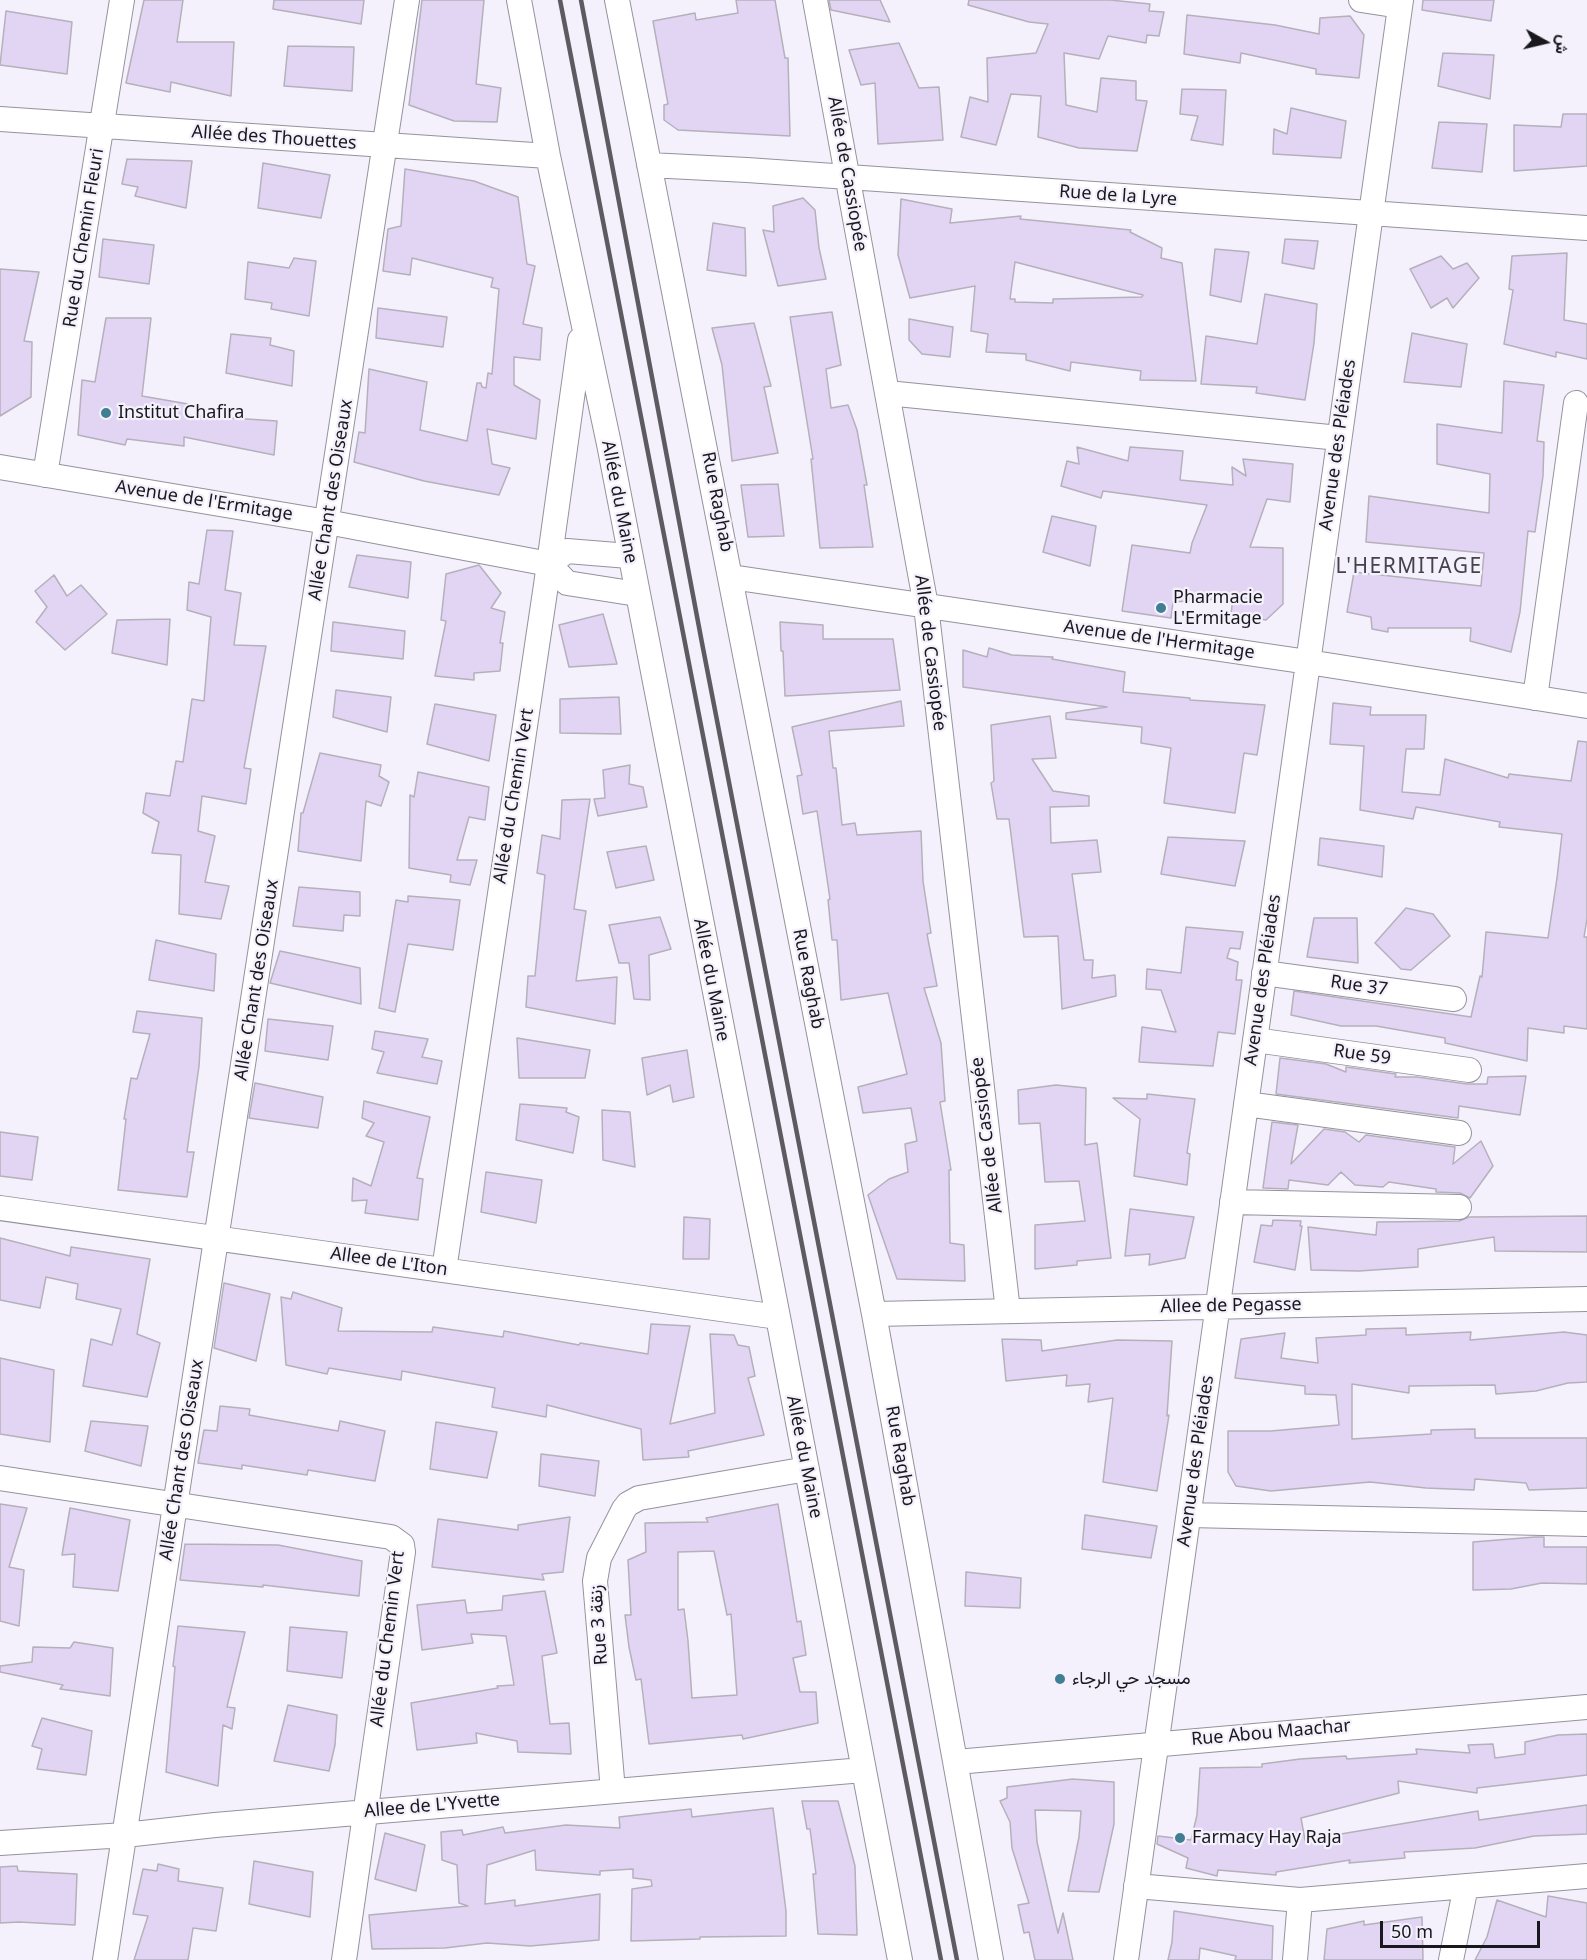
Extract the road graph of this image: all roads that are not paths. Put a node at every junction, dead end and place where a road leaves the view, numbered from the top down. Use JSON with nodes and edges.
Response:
{"nodes":[{"id":1,"x":122,"y":0,"type":"edge"},
{"id":2,"x":407,"y":0,"type":"edge"},
{"id":3,"x":519,"y":0,"type":"edge"},
{"id":4,"x":617,"y":0,"type":"edge"},
{"id":5,"x":815,"y":0,"type":"edge"},
{"id":6,"x":1361,"y":0,"type":"edge"},
{"id":7,"x":1400,"y":3,"type":"edge"},
{"id":8,"x":0,"y":119,"type":"edge"},
{"id":9,"x":102,"y":127,"type":"junction"},
{"id":10,"x":385,"y":146,"type":"junction"},
{"id":11,"x":548,"y":156,"type":"junction"},
{"id":12,"x":649,"y":165,"type":"junction"},
{"id":13,"x":848,"y":178,"type":"junction"},
{"id":14,"x":1371,"y":213,"type":"junction"},
{"id":15,"x":1587,"y":228,"type":"edge"},
{"id":16,"x":583,"y":322,"type":"junction"},
{"id":17,"x":887,"y":393,"type":"junction"},
{"id":18,"x":1576,"y":403,"type":"dead end"},
{"id":19,"x":1339,"y":438,"type":"junction"},
{"id":20,"x":0,"y":467,"type":"edge"},
{"id":21,"x":45,"y":475,"type":"junction"},
{"id":22,"x":327,"y":522,"type":"junction"},
{"id":23,"x":629,"y":556,"type":"junction"},
{"id":24,"x":549,"y":564,"type":"junction"},
{"id":25,"x":731,"y":577,"type":"junction"},
{"id":26,"x":637,"y":594,"type":"junction"},
{"id":27,"x":926,"y":606,"type":"junction"},
{"id":28,"x":1308,"y":662,"type":"junction"},
{"id":29,"x":1535,"y":698,"type":"junction"},
{"id":30,"x":1587,"y":706,"type":"edge"},
{"id":31,"x":1264,"y":973,"type":"junction"},
{"id":32,"x":1454,"y":999,"type":"dead end"},
{"id":33,"x":1255,"y":1040,"type":"junction"},
{"id":34,"x":1469,"y":1070,"type":"dead end"},
{"id":35,"x":1246,"y":1104,"type":"junction"},
{"id":36,"x":1459,"y":1133,"type":"dead end"},
{"id":37,"x":1232,"y":1202,"type":"junction"},
{"id":38,"x":1459,"y":1207,"type":"dead end"},
{"id":39,"x":0,"y":1208,"type":"edge"},
{"id":40,"x":217,"y":1238,"type":"junction"},
{"id":41,"x":444,"y":1270,"type":"junction"},
{"id":42,"x":1587,"y":1299,"type":"edge"},
{"id":43,"x":1218,"y":1306,"type":"junction"},
{"id":44,"x":1008,"y":1311,"type":"junction"},
{"id":45,"x":874,"y":1314,"type":"junction"},
{"id":46,"x":778,"y":1317,"type":"junction"},
{"id":47,"x":807,"y":1469,"type":"junction"},
{"id":48,"x":0,"y":1478,"type":"edge"},
{"id":49,"x":175,"y":1505,"type":"junction"},
{"id":50,"x":1189,"y":1515,"type":"junction"},
{"id":51,"x":1587,"y":1524,"type":"edge"},
{"id":52,"x":1587,"y":1707,"type":"edge"},
{"id":53,"x":1156,"y":1743,"type":"junction"},
{"id":54,"x":956,"y":1761,"type":"junction"},
{"id":55,"x":863,"y":1770,"type":"junction"},
{"id":56,"x":613,"y":1791,"type":"junction"},
{"id":57,"x":365,"y":1812,"type":"junction"},
{"id":58,"x":124,"y":1835,"type":"junction"},
{"id":59,"x":0,"y":1844,"type":"edge"},
{"id":60,"x":1587,"y":1876,"type":"edge"},
{"id":61,"x":1136,"y":1886,"type":"junction"},
{"id":62,"x":1466,"y":1886,"type":"junction"},
{"id":63,"x":1300,"y":1900,"type":"junction"},
{"id":64,"x":105,"y":1960,"type":"edge"},
{"id":65,"x":344,"y":1960,"type":"edge"},
{"id":66,"x":900,"y":1960,"type":"edge"},
{"id":67,"x":991,"y":1960,"type":"edge"},
{"id":68,"x":1126,"y":1960,"type":"edge"},
{"id":69,"x":1295,"y":1960,"type":"edge"},
{"id":70,"x":1451,"y":1960,"type":"edge"}],
"edges":[{"from":1,"to":9,"type":"street","name":"Rue du Chemin Fleuri"},
{"from":2,"to":10,"type":"street","name":"Allée Chant des Oiseaux"},
{"from":3,"to":11,"type":"street","name":"Allée du Maine"},
{"from":4,"to":12,"type":"street","name":"Rue Raghab"},
{"from":5,"to":13,"type":"street","name":"Allée de Cassiopée"},
{"from":6,"to":7,"type":"street"},
{"from":7,"to":14,"type":"street","name":"Avenue des Pléiades"},
{"from":8,"to":9,"type":"street","name":"Allée des Thouettes"},
{"from":9,"to":10,"type":"street","name":"Allée des Thouettes"},
{"from":9,"to":21,"type":"street","name":"Rue du Chemin Fleuri"},
{"from":10,"to":11,"type":"street","name":"Allée des Thouettes"},
{"from":10,"to":22,"type":"street","name":"Allée Chant des Oiseaux"},
{"from":11,"to":16,"type":"street","name":"Allée du Maine"},
{"from":12,"to":13,"type":"street","name":"Rue de la Lyre"},
{"from":12,"to":25,"type":"street","name":"Rue Raghab"},
{"from":13,"to":14,"type":"street","name":"Rue de la Lyre"},
{"from":13,"to":17,"type":"street","name":"Allée de Cassiopée"},
{"from":14,"to":15,"type":"street","name":"Rue de la Lyre"},
{"from":14,"to":19,"type":"street","name":"Avenue des Pléiades"},
{"from":16,"to":23,"type":"street","name":"Allée du Maine"},
{"from":16,"to":24,"type":"street","name":"Allée du Chemin Vert"},
{"from":17,"to":19,"type":"street"},
{"from":17,"to":27,"type":"street","name":"Allée de Cassiopée"},
{"from":18,"to":29,"type":"street"},
{"from":19,"to":28,"type":"street","name":"Avenue des Pléiades"},
{"from":20,"to":21,"type":"street","name":"Avenue de l'Ermitage"},
{"from":21,"to":22,"type":"street","name":"Avenue de l'Ermitage"},
{"from":22,"to":24,"type":"street","name":"Avenue de l'Ermitage"},
{"from":22,"to":40,"type":"street","name":"Allée Chant des Oiseaux"},
{"from":23,"to":24,"type":"street"},
{"from":23,"to":26,"type":"street","name":"Allée du Maine"},
{"from":24,"to":26,"type":"street"},
{"from":24,"to":41,"type":"street","name":"Allée du Chemin Vert"},
{"from":25,"to":27,"type":"street","name":"Avenue de l'Hermitage"},
{"from":25,"to":45,"type":"street","name":"Rue Raghab"},
{"from":26,"to":46,"type":"street","name":"Allée du Maine"},
{"from":27,"to":28,"type":"street","name":"Avenue de l'Hermitage"},
{"from":27,"to":44,"type":"street","name":"Allée de Cassiopée"},
{"from":28,"to":29,"type":"street","name":"Avenue de l'Hermitage"},
{"from":28,"to":31,"type":"street","name":"Avenue des Pléiades"},
{"from":29,"to":30,"type":"street","name":"Avenue de l'Hermitage"},
{"from":31,"to":32,"type":"street","name":"Rue 37"},
{"from":31,"to":33,"type":"street","name":"Avenue des Pléiades"},
{"from":33,"to":34,"type":"street","name":"Rue 59"},
{"from":33,"to":35,"type":"street","name":"Avenue des Pléiades"},
{"from":35,"to":36,"type":"street"},
{"from":35,"to":37,"type":"street","name":"Avenue des Pléiades"},
{"from":37,"to":38,"type":"street"},
{"from":37,"to":43,"type":"street","name":"Avenue des Pléiades"},
{"from":39,"to":40,"type":"street","name":"Allee de L'Iton"},
{"from":40,"to":41,"type":"street","name":"Allee de L'Iton"},
{"from":40,"to":49,"type":"street","name":"Allée Chant des Oiseaux"},
{"from":41,"to":46,"type":"street","name":"Allee de L'Iton"},
{"from":42,"to":43,"type":"street","name":"Allee de Pegasse"},
{"from":43,"to":44,"type":"street","name":"Allee de Pegasse"},
{"from":43,"to":50,"type":"street","name":"Avenue des Pléiades"},
{"from":44,"to":45,"type":"street","name":"Allee de Pegasse"},
{"from":45,"to":54,"type":"street","name":"Rue Raghab"},
{"from":46,"to":47,"type":"street","name":"Allée du Maine"},
{"from":47,"to":55,"type":"street","name":"Allée du Maine"},
{"from":47,"to":56,"type":"street","name":"Rue 3 زنقة"},
{"from":48,"to":49,"type":"street","name":"Allée du Chemin Vert"},
{"from":49,"to":57,"type":"street","name":"Allée du Chemin Vert"},
{"from":49,"to":58,"type":"street","name":"Allée Chant des Oiseaux"},
{"from":50,"to":51,"type":"street"},
{"from":50,"to":53,"type":"street","name":"Avenue des Pléiades"},
{"from":52,"to":53,"type":"street","name":"Rue Abou Maachar"},
{"from":53,"to":54,"type":"street","name":"Rue Abou Maachar"},
{"from":53,"to":61,"type":"street","name":"Avenue des Pléiades"},
{"from":54,"to":67,"type":"street","name":"Rue Raghab"},
{"from":55,"to":56,"type":"street","name":"Allee de L'Yvette"},
{"from":55,"to":66,"type":"street","name":"Allée du Maine"},
{"from":56,"to":57,"type":"street","name":"Allee de L'Yvette"},
{"from":57,"to":58,"type":"street","name":"Allee de L'Yvette"},
{"from":57,"to":65,"type":"street","name":"Allée du Chemin Vert"},
{"from":58,"to":59,"type":"street","name":"Allee de L'Yvette"},
{"from":58,"to":64,"type":"street","name":"Allée Chant des Oiseaux"},
{"from":60,"to":62,"type":"street"},
{"from":61,"to":63,"type":"street"},
{"from":61,"to":68,"type":"street","name":"Avenue des Pléiades"},
{"from":62,"to":63,"type":"street"},
{"from":62,"to":70,"type":"street"},
{"from":63,"to":69,"type":"street"}]}
